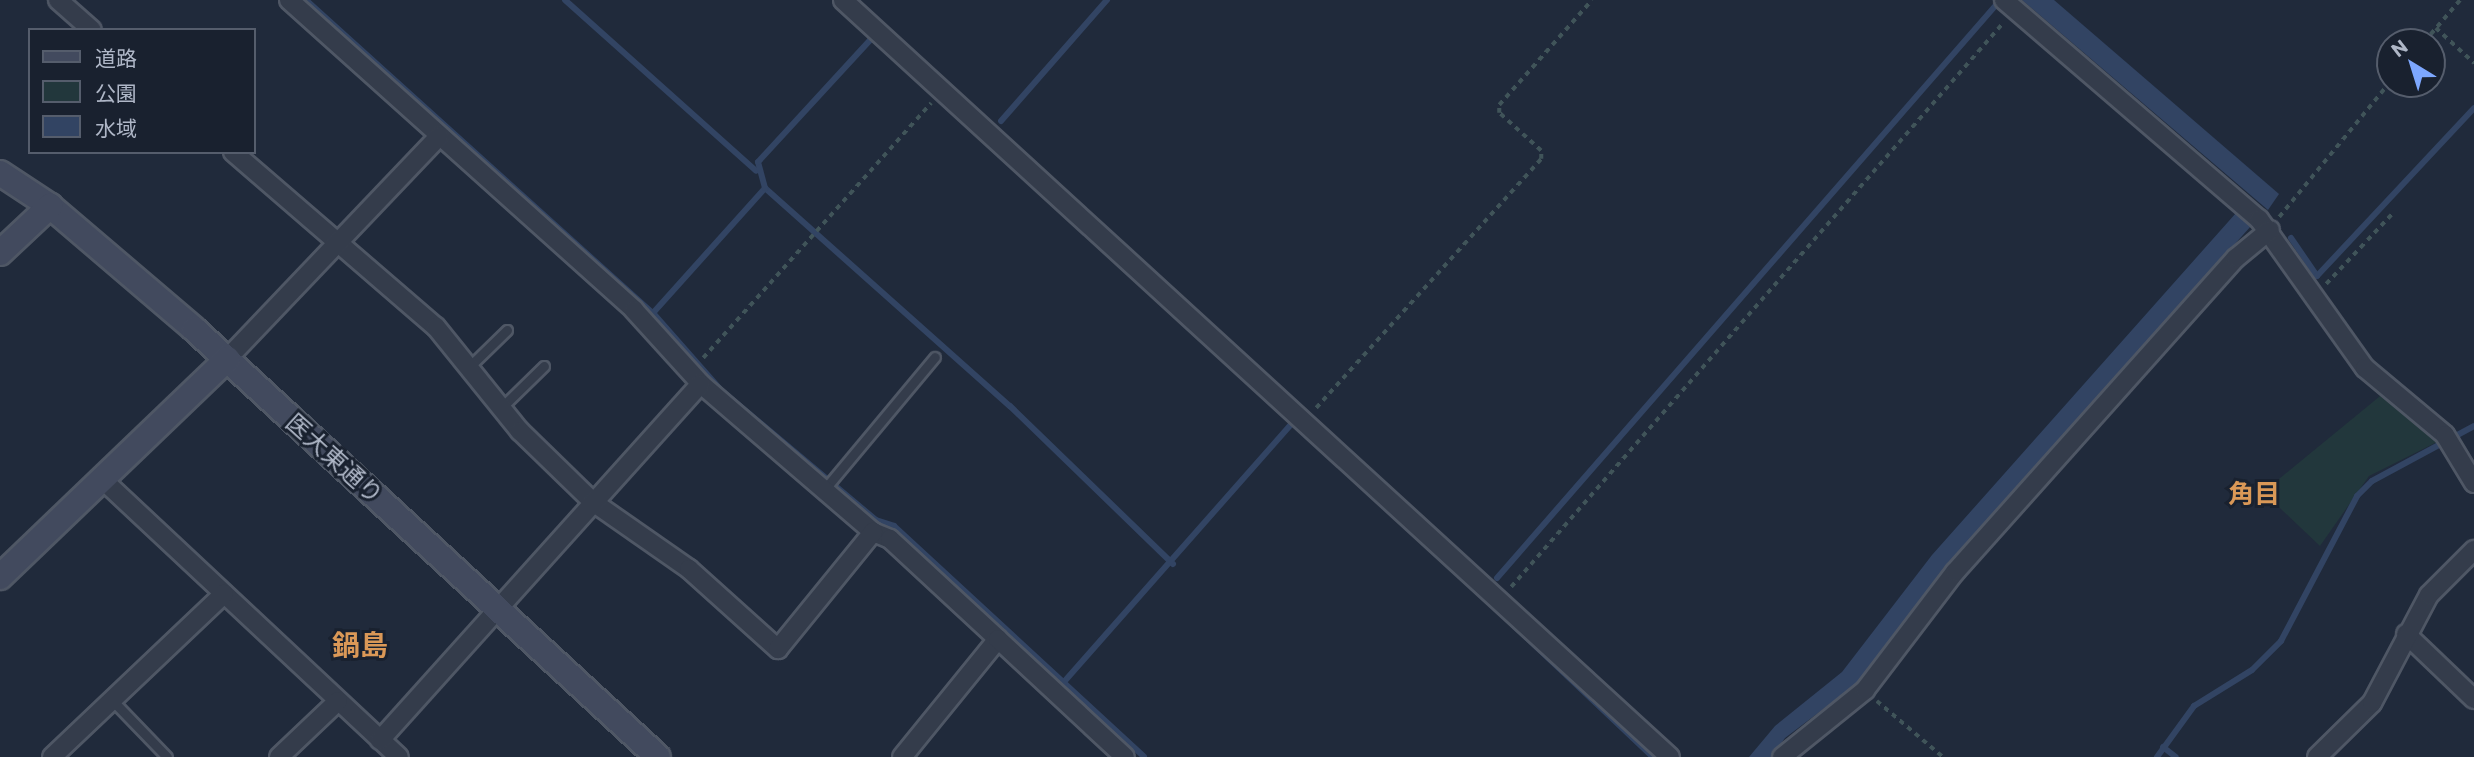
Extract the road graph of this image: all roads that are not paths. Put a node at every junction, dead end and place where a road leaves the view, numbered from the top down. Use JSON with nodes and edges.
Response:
{"nodes":[{"id":1,"x":58,"y":0,"type":"edge"},
{"id":2,"x":289,"y":0,"type":"edge"},
{"id":3,"x":844,"y":0,"type":"edge"},
{"id":4,"x":2010,"y":5,"type":"edge"},
{"id":5,"x":90,"y":28,"type":"edge"},
{"id":6,"x":439,"y":136,"type":"junction"},
{"id":7,"x":235,"y":154,"type":"edge"},
{"id":8,"x":0,"y":173,"type":"edge"},
{"id":9,"x":50,"y":206,"type":"junction"},
{"id":10,"x":2264,"y":225,"type":"junction"},
{"id":11,"x":338,"y":244,"type":"junction"},
{"id":12,"x":0,"y":253,"type":"edge"},
{"id":13,"x":507,"y":330,"type":"dead end"},
{"id":14,"x":935,"y":357,"type":"dead end"},
{"id":15,"x":227,"y":359,"type":"junction"},
{"id":16,"x":544,"y":366,"type":"dead end"},
{"id":17,"x":469,"y":367,"type":"junction"},
{"id":18,"x":701,"y":384,"type":"junction"},
{"id":19,"x":501,"y":408,"type":"junction"},
{"id":20,"x":103,"y":480,"type":"junction"},
{"id":21,"x":828,"y":484,"type":"junction"},
{"id":22,"x":2474,"y":484,"type":"edge"},
{"id":23,"x":593,"y":502,"type":"junction"},
{"id":24,"x":873,"y":532,"type":"junction"},
{"id":25,"x":2474,"y":550,"type":"edge"},
{"id":26,"x":0,"y":577,"type":"edge"},
{"id":27,"x":224,"y":594,"type":"junction"},
{"id":28,"x":500,"y":608,"type":"junction"},
{"id":29,"x":2406,"y":634,"type":"junction"},
{"id":30,"x":998,"y":639,"type":"junction"},
{"id":31,"x":2474,"y":699,"type":"edge"},
{"id":32,"x":112,"y":700,"type":"junction"},
{"id":33,"x":338,"y":701,"type":"junction"},
{"id":34,"x":380,"y":740,"type":"junction"},
{"id":35,"x":52,"y":757,"type":"edge"},
{"id":36,"x":167,"y":757,"type":"edge"},
{"id":37,"x":279,"y":757,"type":"edge"},
{"id":38,"x":399,"y":757,"type":"edge"},
{"id":39,"x":658,"y":757,"type":"edge"},
{"id":40,"x":902,"y":757,"type":"edge"},
{"id":41,"x":1125,"y":757,"type":"edge"},
{"id":42,"x":1670,"y":757,"type":"edge"},
{"id":43,"x":1782,"y":757,"type":"edge"},
{"id":44,"x":2317,"y":757,"type":"edge"}],
"edges":[{"from":1,"to":5,"type":"street"},
{"from":2,"to":6,"type":"street"},
{"from":3,"to":42,"type":"street"},
{"from":4,"to":10,"type":"street"},
{"from":6,"to":11,"type":"street"},
{"from":6,"to":18,"type":"street"},
{"from":7,"to":11,"type":"street"},
{"from":8,"to":9,"type":"street","name":"医大東通り"},
{"from":9,"to":12,"type":"street"},
{"from":9,"to":15,"type":"street","name":"医大東通り"},
{"from":10,"to":22,"type":"street"},
{"from":10,"to":43,"type":"street"},
{"from":11,"to":15,"type":"street"},
{"from":11,"to":17,"type":"street"},
{"from":13,"to":17,"type":"lane"},
{"from":14,"to":21,"type":"lane"},
{"from":15,"to":20,"type":"street"},
{"from":15,"to":28,"type":"street","name":"医大東通り"},
{"from":16,"to":19,"type":"lane"},
{"from":17,"to":19,"type":"street"},
{"from":18,"to":21,"type":"street"},
{"from":18,"to":23,"type":"street"},
{"from":19,"to":23,"type":"street"},
{"from":20,"to":26,"type":"street"},
{"from":20,"to":27,"type":"street"},
{"from":21,"to":24,"type":"street"},
{"from":23,"to":24,"type":"street"},
{"from":23,"to":28,"type":"street"},
{"from":24,"to":30,"type":"street"},
{"from":25,"to":29,"type":"street"},
{"from":27,"to":32,"type":"street"},
{"from":27,"to":33,"type":"street"},
{"from":28,"to":34,"type":"street"},
{"from":28,"to":39,"type":"street","name":"医大東通り"},
{"from":29,"to":31,"type":"street"},
{"from":29,"to":44,"type":"street"},
{"from":30,"to":40,"type":"street"},
{"from":30,"to":41,"type":"street"},
{"from":32,"to":35,"type":"street"},
{"from":32,"to":36,"type":"lane"},
{"from":33,"to":34,"type":"street"},
{"from":33,"to":37,"type":"street"},
{"from":34,"to":38,"type":"street"}]}
